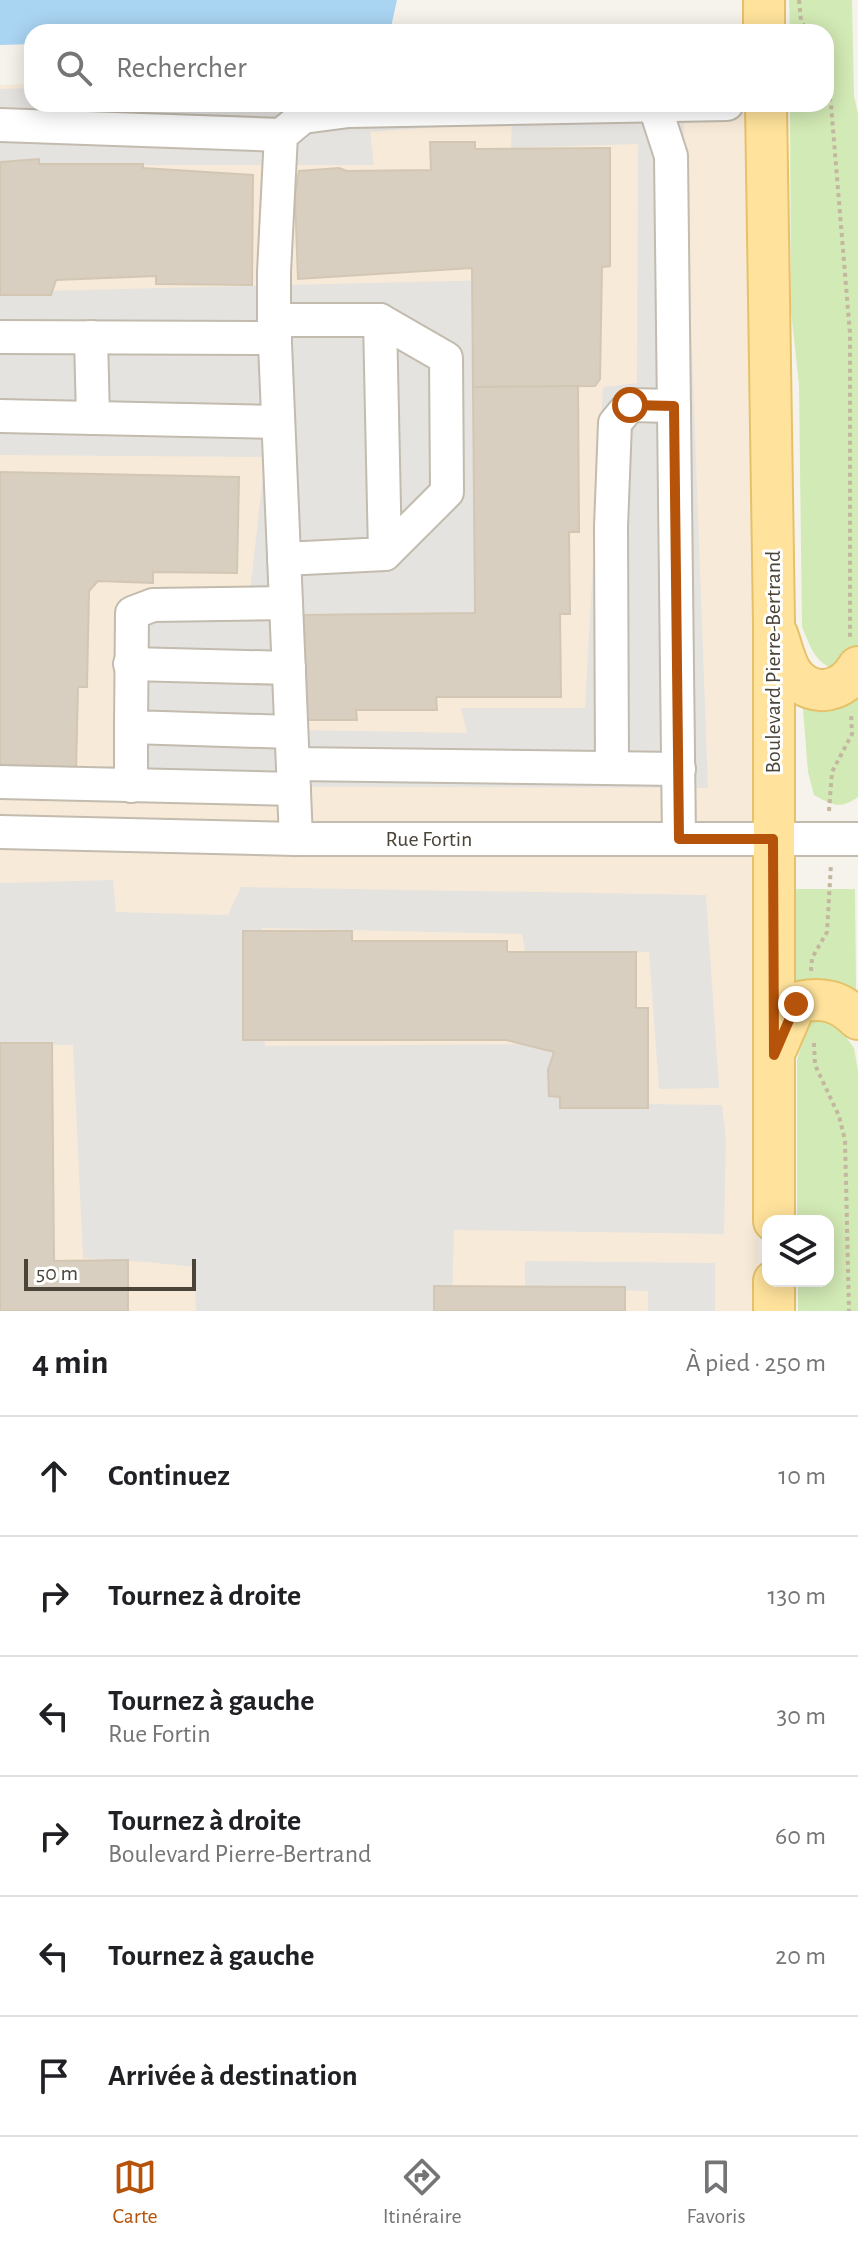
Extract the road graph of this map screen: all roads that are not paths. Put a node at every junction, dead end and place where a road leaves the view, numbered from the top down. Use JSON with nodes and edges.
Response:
{"nodes":[{"id":1,"x":764,"y":0,"type":"edge"},
{"id":2,"x":764,"y":24,"type":"edge"},
{"id":3,"x":341,"y":112,"type":"edge"},
{"id":4,"x":657,"y":112,"type":"edge"},
{"id":5,"x":766,"y":112,"type":"edge"},
{"id":6,"x":0,"y":125,"type":"edge"},
{"id":7,"x":281,"y":135,"type":"junction"},
{"id":8,"x":380,"y":320,"type":"junction"},
{"id":9,"x":275,"y":329,"type":"junction"},
{"id":10,"x":0,"y":337,"type":"edge"},
{"id":11,"x":91,"y":337,"type":"junction"},
{"id":12,"x":674,"y":406,"type":"junction"},
{"id":13,"x":0,"y":416,"type":"edge"},
{"id":14,"x":93,"y":418,"type":"junction"},
{"id":15,"x":278,"y":422,"type":"junction"},
{"id":16,"x":385,"y":554,"type":"junction"},
{"id":17,"x":284,"y":559,"type":"junction"},
{"id":18,"x":286,"y":603,"type":"junction"},
{"id":19,"x":774,"y":623,"type":"junction"},
{"id":20,"x":854,"y":658,"type":"edge"},
{"id":21,"x":130,"y":664,"type":"junction"},
{"id":22,"x":289,"y":668,"type":"junction"},
{"id":23,"x":131,"y":727,"type":"junction"},
{"id":24,"x":291,"y":732,"type":"junction"},
{"id":25,"x":612,"y":768,"type":"junction"},
{"id":26,"x":679,"y":769,"type":"junction"},
{"id":27,"x":293,"y":777,"type":"junction"},
{"id":28,"x":0,"y":782,"type":"edge"},
{"id":29,"x":131,"y":786,"type":"junction"},
{"id":30,"x":0,"y":832,"type":"edge"},
{"id":31,"x":296,"y":839,"type":"junction"},
{"id":32,"x":679,"y":839,"type":"junction"},
{"id":33,"x":773,"y":839,"type":"junction"},
{"id":34,"x":858,"y":839,"type":"edge"},
{"id":35,"x":858,"y":1019,"type":"edge"},
{"id":36,"x":774,"y":1055,"type":"junction"},
{"id":37,"x":774,"y":1215,"type":"edge"},
{"id":38,"x":774,"y":1287,"type":"edge"},
{"id":39,"x":774,"y":1311,"type":"edge"}],
"edges":[{"from":1,"to":2,"type":"main road"},
{"from":3,"to":7,"type":"street"},
{"from":4,"to":12,"type":"street"},
{"from":5,"to":19,"type":"main road","name":"Boulevard Pierre-Bertrand"},
{"from":6,"to":7,"type":"street"},
{"from":7,"to":9,"type":"street"},
{"from":8,"to":9,"type":"street"},
{"from":8,"to":16,"type":"street"},
{"from":8,"to":16,"type":"street"},
{"from":9,"to":11,"type":"street"},
{"from":9,"to":15,"type":"street"},
{"from":10,"to":11,"type":"street"},
{"from":11,"to":14,"type":"street"},
{"from":12,"to":25,"type":"street"},
{"from":12,"to":26,"type":"street"},
{"from":13,"to":14,"type":"street"},
{"from":14,"to":15,"type":"street"},
{"from":15,"to":17,"type":"street"},
{"from":16,"to":17,"type":"street"},
{"from":17,"to":18,"type":"street"},
{"from":18,"to":21,"type":"street"},
{"from":18,"to":22,"type":"street"},
{"from":19,"to":20,"type":"main road"},
{"from":19,"to":33,"type":"main road","name":"Boulevard Pierre-Bertrand"},
{"from":21,"to":22,"type":"street"},
{"from":21,"to":23,"type":"street"},
{"from":22,"to":24,"type":"street"},
{"from":23,"to":24,"type":"street"},
{"from":23,"to":29,"type":"street"},
{"from":24,"to":27,"type":"street"},
{"from":25,"to":26,"type":"street"},
{"from":25,"to":27,"type":"street"},
{"from":26,"to":32,"type":"street"},
{"from":27,"to":29,"type":"street"},
{"from":27,"to":31,"type":"street"},
{"from":28,"to":29,"type":"street"},
{"from":30,"to":31,"type":"street","name":"Rue Fortin"},
{"from":31,"to":32,"type":"street","name":"Rue Fortin"},
{"from":32,"to":33,"type":"street","name":"Rue Fortin"},
{"from":33,"to":34,"type":"street","name":"Rue Fortin"},
{"from":33,"to":36,"type":"main road","name":"Boulevard Pierre-Bertrand"},
{"from":35,"to":36,"type":"main road"},
{"from":36,"to":37,"type":"main road","name":"Boulevard Pierre-Bertrand"},
{"from":38,"to":39,"type":"main road"}]}
